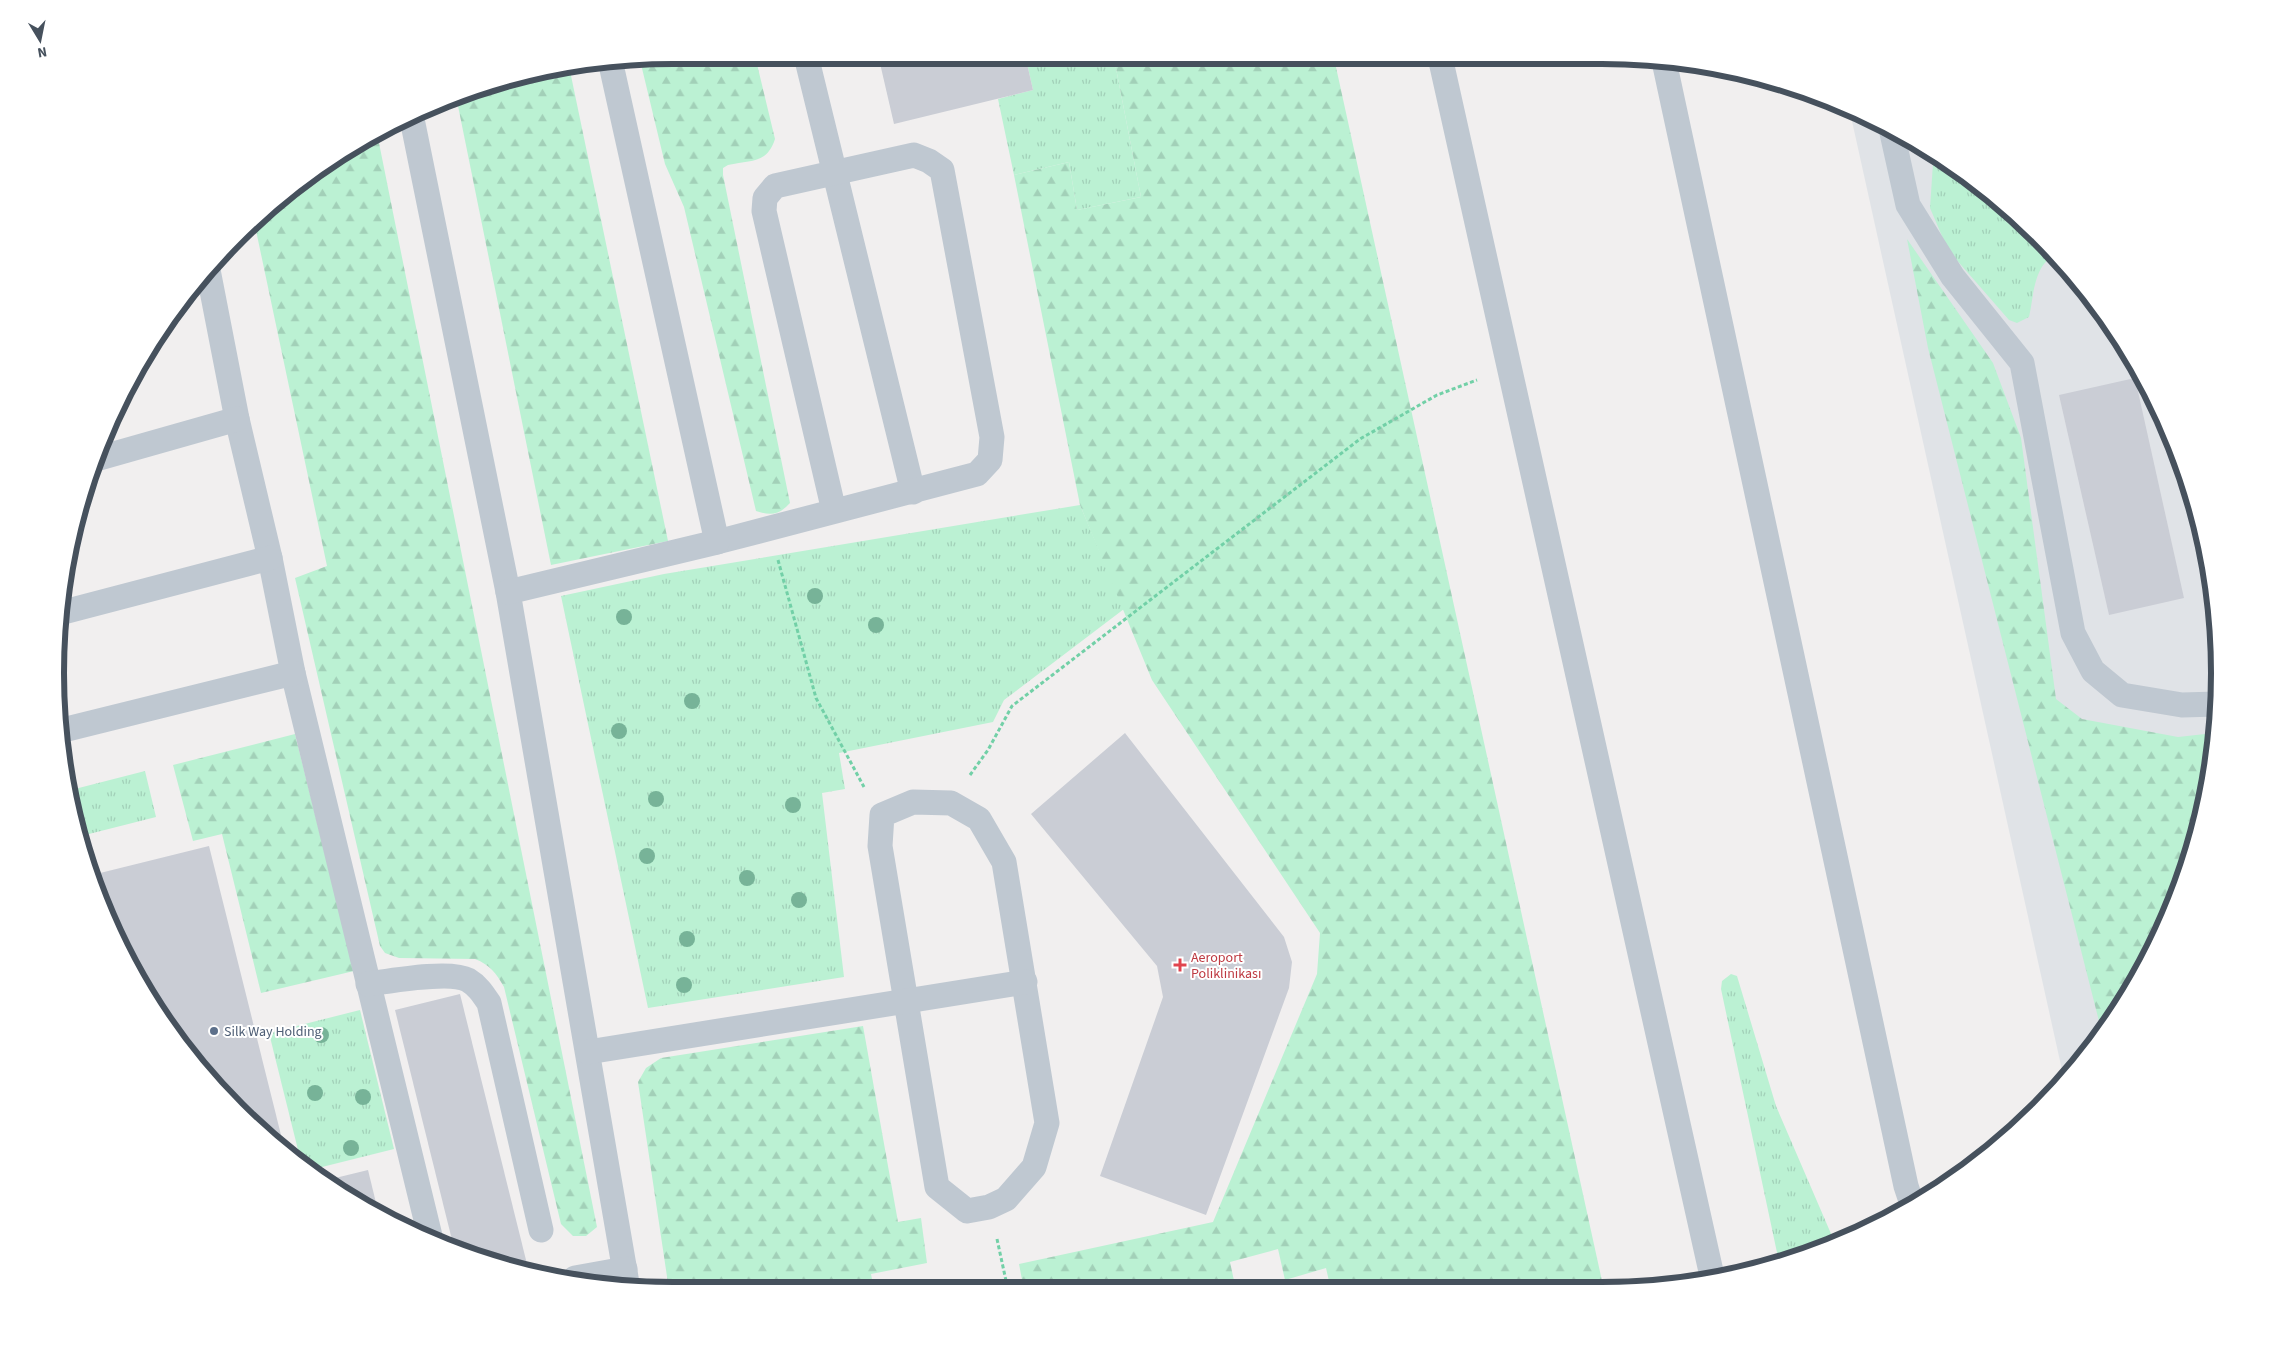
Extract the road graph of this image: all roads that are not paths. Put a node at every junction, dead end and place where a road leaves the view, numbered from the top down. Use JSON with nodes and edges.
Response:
{"nodes":[{"id":1,"x":808,"y":64,"type":"edge"},
{"id":2,"x":1442,"y":64,"type":"edge"},
{"id":3,"x":1455,"y":64,"type":"edge"},
{"id":4,"x":612,"y":67,"type":"edge"},
{"id":5,"x":1657,"y":67,"type":"edge"},
{"id":6,"x":1665,"y":67,"type":"edge"},
{"id":7,"x":413,"y":123,"type":"edge"},
{"id":8,"x":1677,"y":126,"type":"junction"},
{"id":9,"x":1893,"y":138,"type":"edge"},
{"id":10,"x":1465,"y":163,"type":"junction"},
{"id":11,"x":835,"y":173,"type":"junction"},
{"id":12,"x":210,"y":278,"type":"edge"},
{"id":13,"x":237,"y":419,"type":"junction"},
{"id":14,"x":104,"y":457,"type":"edge"},
{"id":15,"x":913,"y":492,"type":"junction"},
{"id":16,"x":834,"y":511,"type":"junction"},
{"id":17,"x":718,"y":542,"type":"junction"},
{"id":18,"x":270,"y":558,"type":"junction"},
{"id":19,"x":508,"y":592,"type":"junction"},
{"id":20,"x":67,"y":611,"type":"edge"},
{"id":21,"x":293,"y":673,"type":"junction"},
{"id":22,"x":2210,"y":704,"type":"edge"},
{"id":23,"x":67,"y":729,"type":"edge"},
{"id":24,"x":1025,"y":982,"type":"junction"},
{"id":25,"x":368,"y":984,"type":"junction"},
{"id":26,"x":904,"y":1000,"type":"junction"},
{"id":27,"x":588,"y":1052,"type":"junction"},
{"id":28,"x":1910,"y":1199,"type":"edge"},
{"id":29,"x":541,"y":1230,"type":"dead end"},
{"id":30,"x":429,"y":1231,"type":"edge"},
{"id":31,"x":1711,"y":1273,"type":"edge"},
{"id":32,"x":610,"y":1279,"type":"edge"},
{"id":33,"x":627,"y":1279,"type":"edge"}],
"edges":[{"from":1,"to":11,"type":"lane"},
{"from":2,"to":10,"type":"lane"},
{"from":3,"to":10,"type":"lane"},
{"from":4,"to":17,"type":"lane"},
{"from":5,"to":8,"type":"lane"},
{"from":6,"to":8,"type":"lane"},
{"from":7,"to":19,"type":"lane"},
{"from":8,"to":28,"type":"lane"},
{"from":9,"to":22,"type":"lane"},
{"from":10,"to":31,"type":"lane"},
{"from":11,"to":15,"type":"lane"},
{"from":11,"to":15,"type":"lane"},
{"from":11,"to":16,"type":"lane"},
{"from":12,"to":13,"type":"lane"},
{"from":13,"to":14,"type":"lane"},
{"from":13,"to":18,"type":"lane"},
{"from":15,"to":16,"type":"lane"},
{"from":16,"to":17,"type":"lane"},
{"from":17,"to":19,"type":"lane"},
{"from":18,"to":20,"type":"lane"},
{"from":18,"to":21,"type":"lane"},
{"from":19,"to":27,"type":"lane"},
{"from":21,"to":23,"type":"lane"},
{"from":21,"to":25,"type":"lane"},
{"from":24,"to":26,"type":"lane"},
{"from":24,"to":26,"type":"lane"},
{"from":24,"to":26,"type":"lane"},
{"from":25,"to":29,"type":"lane"},
{"from":25,"to":30,"type":"lane"},
{"from":26,"to":27,"type":"lane"},
{"from":27,"to":33,"type":"lane"},
{"from":32,"to":33,"type":"lane"}]}
